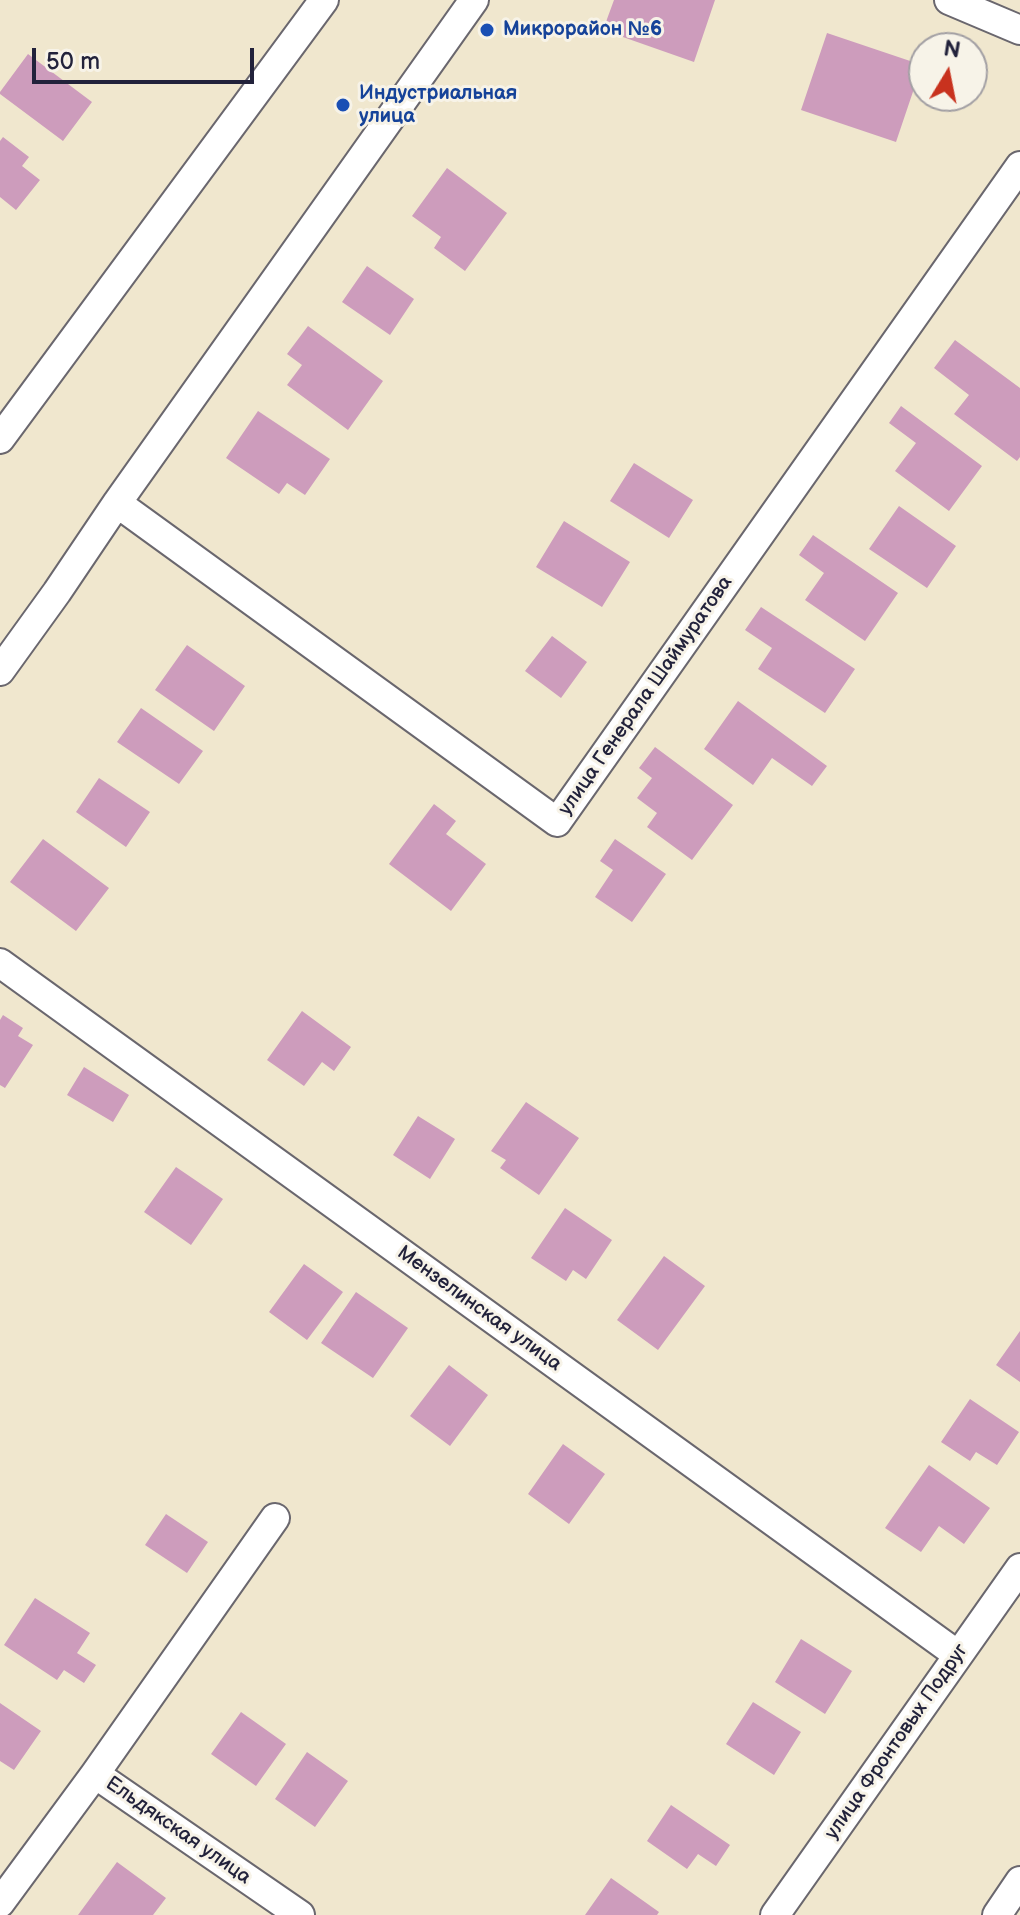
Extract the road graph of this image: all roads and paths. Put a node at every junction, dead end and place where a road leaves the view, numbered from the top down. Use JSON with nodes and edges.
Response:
{"nodes":[{"id":1,"x":324,"y":0,"type":"edge"},
{"id":2,"x":474,"y":0,"type":"edge"},
{"id":3,"x":949,"y":0,"type":"edge"},
{"id":4,"x":1020,"y":30,"type":"edge"},
{"id":5,"x":1020,"y":166,"type":"edge"},
{"id":6,"x":0,"y":439,"type":"edge"},
{"id":7,"x":117,"y":503,"type":"junction"},
{"id":8,"x":0,"y":671,"type":"edge"},
{"id":9,"x":0,"y":963,"type":"edge"},
{"id":10,"x":275,"y":1518,"type":"dead end"},
{"id":11,"x":1020,"y":1568,"type":"edge"},
{"id":12,"x":958,"y":1655,"type":"junction"},
{"id":13,"x":95,"y":1774,"type":"junction"},
{"id":14,"x":1020,"y":1881,"type":"edge"},
{"id":15,"x":0,"y":1903,"type":"edge"},
{"id":16,"x":300,"y":1915,"type":"edge"},
{"id":17,"x":775,"y":1915,"type":"edge"},
{"id":18,"x":997,"y":1915,"type":"edge"}],
"edges":[{"from":1,"to":6,"type":"street"},
{"from":2,"to":7,"type":"street"},
{"from":3,"to":4,"type":"street"},
{"from":5,"to":7,"type":"street","name":"улица Генерала Шаймуратова"},
{"from":7,"to":8,"type":"street"},
{"from":9,"to":12,"type":"street","name":"Мензелинская улица"},
{"from":10,"to":13,"type":"street"},
{"from":11,"to":12,"type":"street","name":"улица Фронтовых Подруг"},
{"from":12,"to":17,"type":"street","name":"улица Фронтовых Подруг"},
{"from":13,"to":15,"type":"street"},
{"from":13,"to":16,"type":"street","name":"Ельдякская улица"},
{"from":14,"to":18,"type":"street"}]}
